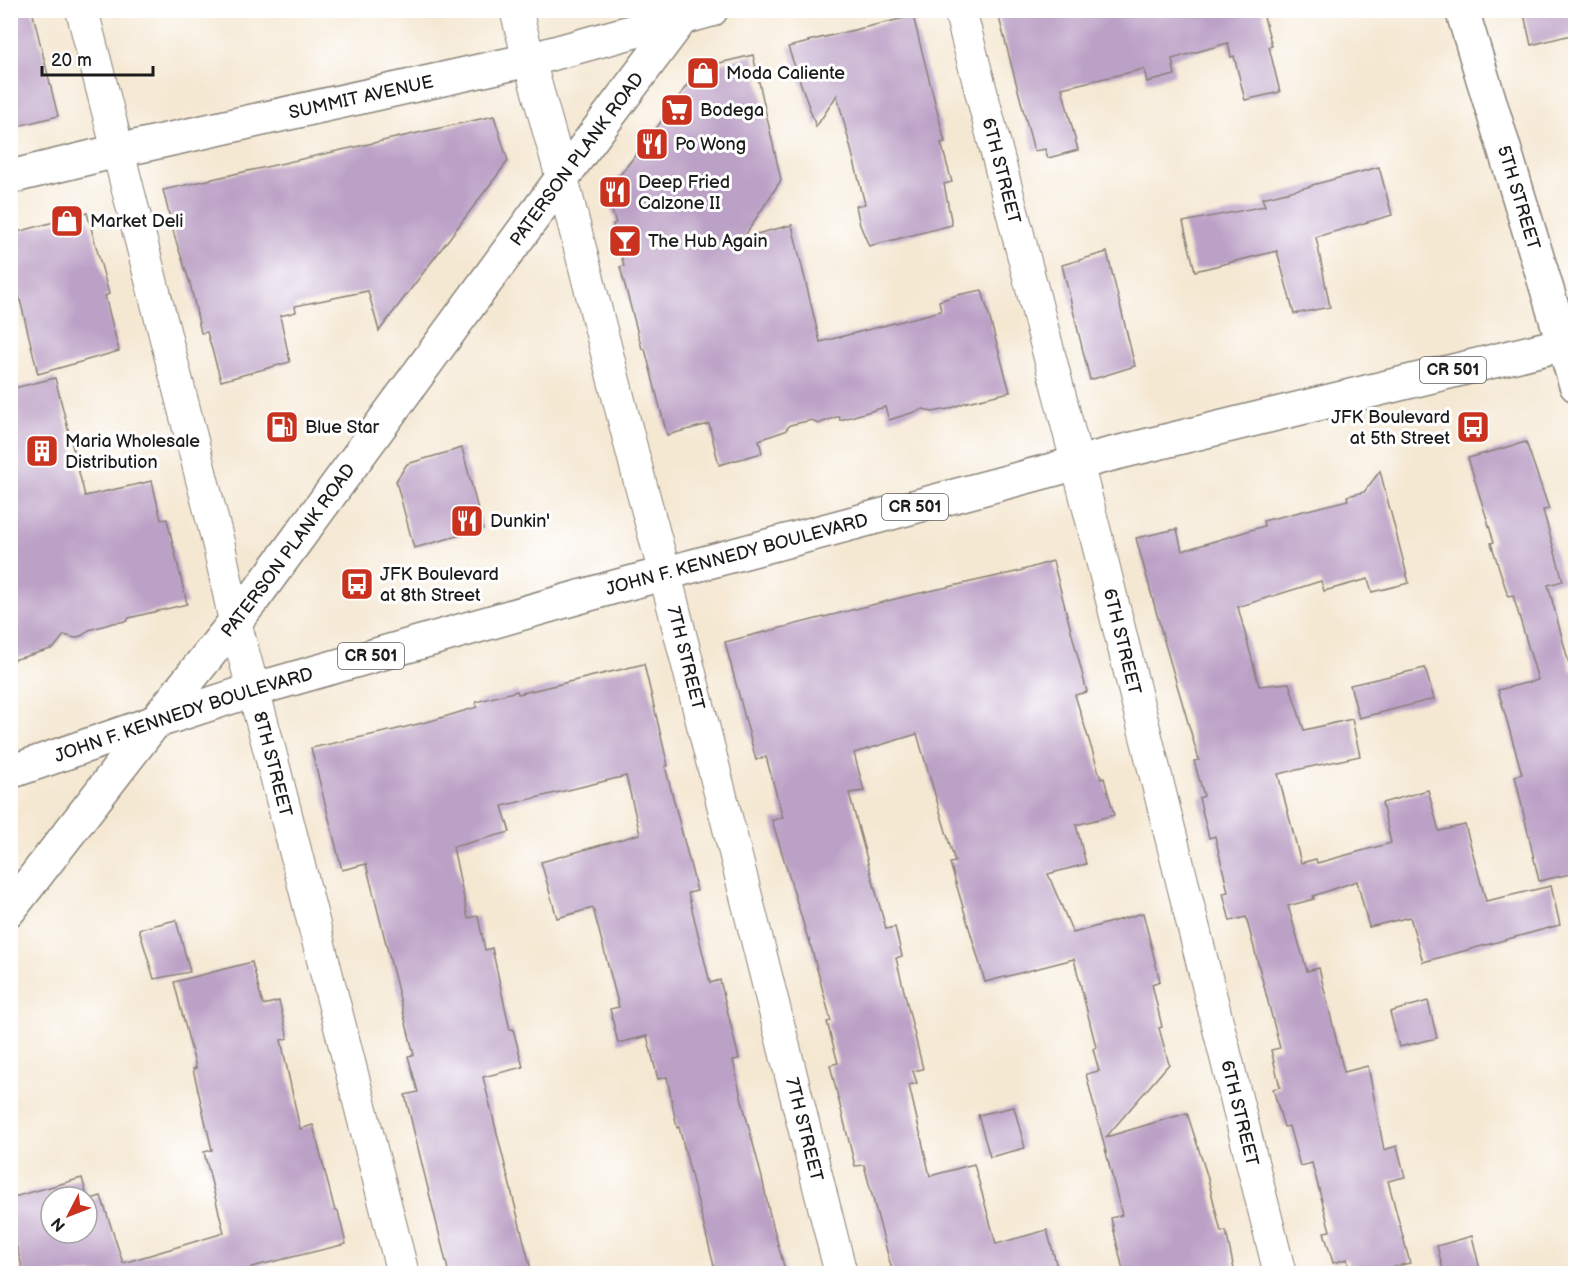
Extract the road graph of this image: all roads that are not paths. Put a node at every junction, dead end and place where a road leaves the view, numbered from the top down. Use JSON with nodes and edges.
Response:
{"nodes":[{"id":1,"x":82,"y":10,"type":"edge"},
{"id":2,"x":516,"y":10,"type":"edge"},
{"id":3,"x":960,"y":10,"type":"edge"},
{"id":4,"x":1462,"y":10,"type":"edge"},
{"id":5,"x":694,"y":13,"type":"edge"},
{"id":6,"x":529,"y":60,"type":"junction"},
{"id":7,"x":117,"y":151,"type":"junction"},
{"id":8,"x":10,"y":177,"type":"edge"},
{"id":9,"x":562,"y":178,"type":"junction"},
{"id":10,"x":1569,"y":342,"type":"edge"},
{"id":11,"x":1575,"y":385,"type":"edge"},
{"id":12,"x":1077,"y":464,"type":"junction"},
{"id":13,"x":665,"y":574,"type":"junction"},
{"id":14,"x":235,"y":622,"type":"junction"},
{"id":15,"x":253,"y":690,"type":"junction"},
{"id":16,"x":155,"y":722,"type":"junction"},
{"id":17,"x":10,"y":772,"type":"edge"},
{"id":18,"x":10,"y":909,"type":"edge"},
{"id":19,"x":403,"y":1274,"type":"edge"},
{"id":20,"x":841,"y":1274,"type":"edge"},
{"id":21,"x":1280,"y":1274,"type":"edge"}],
"edges":[{"from":1,"to":7,"type":"street","name":"8TH STREET"},
{"from":2,"to":6,"type":"street","name":"7TH STREET"},
{"from":3,"to":12,"type":"street","name":"6TH STREET"},
{"from":4,"to":10,"type":"main road","name":"5TH STREET"},
{"from":5,"to":6,"type":"main road","name":"SUMMIT AVENUE"},
{"from":5,"to":9,"type":"main road","name":"PATERSON PLANK ROAD"},
{"from":6,"to":7,"type":"main road","name":"SUMMIT AVENUE"},
{"from":6,"to":9,"type":"street","name":"7TH STREET"},
{"from":7,"to":8,"type":"main road","name":"SUMMIT AVENUE"},
{"from":7,"to":14,"type":"street","name":"8TH STREET"},
{"from":9,"to":13,"type":"street","name":"7TH STREET"},
{"from":9,"to":14,"type":"main road","name":"PATERSON PLANK ROAD"},
{"from":10,"to":11,"type":"main road","name":"5TH STREET"},
{"from":10,"to":12,"type":"main road","name":"JOHN F. KENNEDY BOULEVARD","number":"CR 501"},
{"from":12,"to":13,"type":"main road","name":"JOHN F. KENNEDY BOULEVARD","number":"CR 501"},
{"from":12,"to":21,"type":"street","name":"6TH STREET"},
{"from":13,"to":15,"type":"main road","name":"JOHN F. KENNEDY BOULEVARD","number":"CR 501"},
{"from":13,"to":20,"type":"street","name":"7TH STREET"},
{"from":14,"to":15,"type":"street","name":"8TH STREET"},
{"from":14,"to":16,"type":"main road","name":"PATERSON PLANK ROAD"},
{"from":15,"to":16,"type":"main road","name":"JOHN F. KENNEDY BOULEVARD","number":"CR 501"},
{"from":15,"to":19,"type":"street","name":"8TH STREET"},
{"from":16,"to":17,"type":"main road","name":"JOHN F. KENNEDY BOULEVARD","number":"CR 501"},
{"from":16,"to":18,"type":"main road","name":"PATERSON PLANK ROAD"}]}
